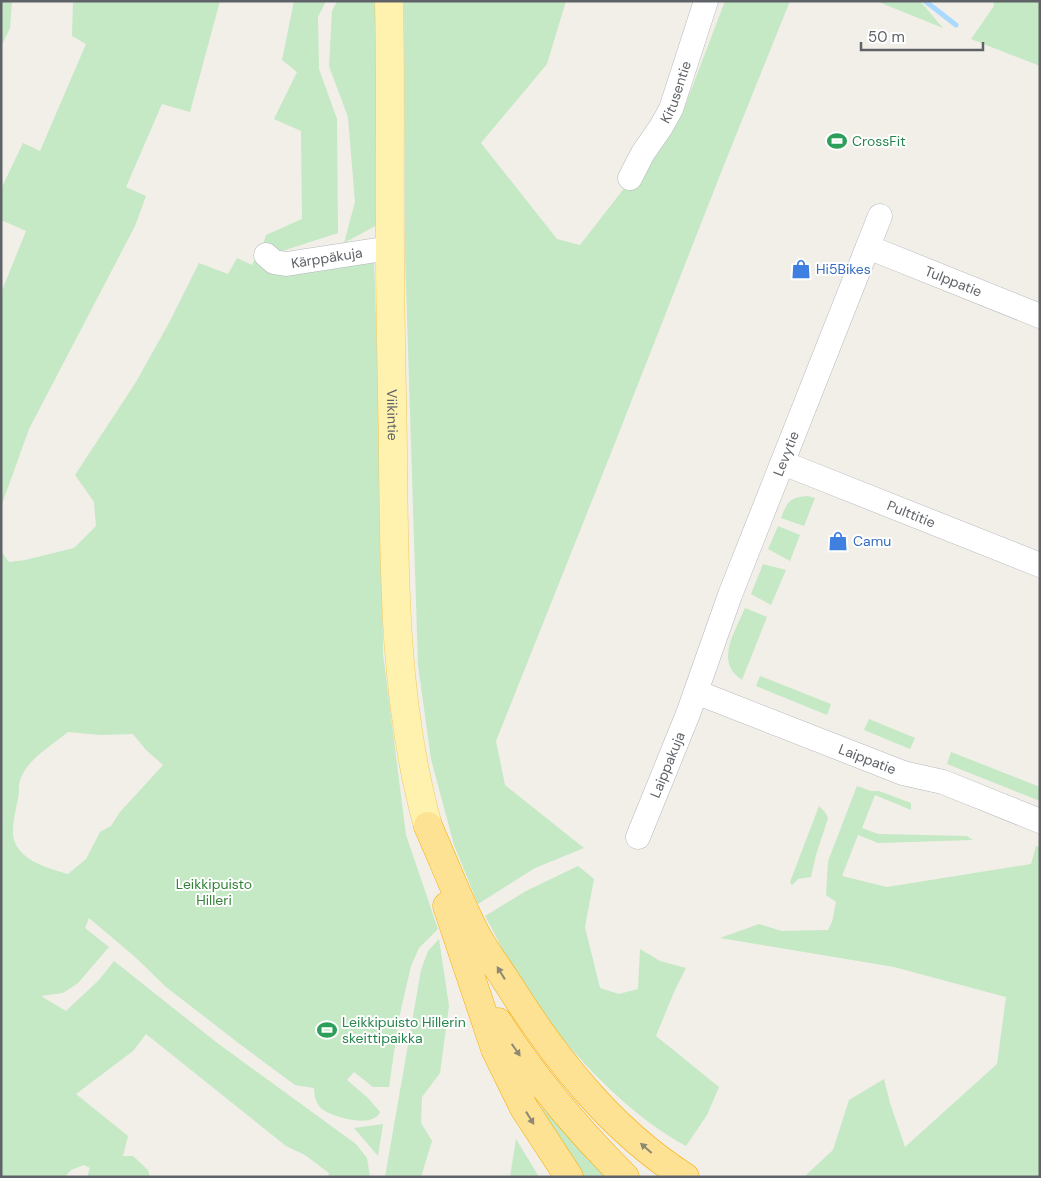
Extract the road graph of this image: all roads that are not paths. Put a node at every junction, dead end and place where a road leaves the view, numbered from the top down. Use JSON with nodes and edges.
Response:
{"nodes":[{"id":1,"x":390,"y":1,"type":"edge"},
{"id":2,"x":706,"y":1,"type":"edge"},
{"id":3,"x":630,"y":178,"type":"dead end"},
{"id":4,"x":880,"y":216,"type":"dead end"},
{"id":5,"x":868,"y":247,"type":"junction"},
{"id":6,"x":390,"y":248,"type":"junction"},
{"id":7,"x":266,"y":255,"type":"dead end"},
{"id":8,"x":1040,"y":316,"type":"edge"},
{"id":9,"x":783,"y":463,"type":"junction"},
{"id":10,"x":1040,"y":565,"type":"edge"},
{"id":11,"x":696,"y":692,"type":"junction"},
{"id":12,"x":1040,"y":821,"type":"edge"},
{"id":13,"x":428,"y":826,"type":"junction"},
{"id":14,"x":638,"y":837,"type":"dead end"},
{"id":15,"x":465,"y":961,"type":"junction"},
{"id":16,"x":569,"y":1177,"type":"edge"},
{"id":17,"x":625,"y":1177,"type":"edge"},
{"id":18,"x":685,"y":1177,"type":"edge"}],
"edges":[{"from":1,"to":6,"type":"main road","name":"Viikintie"},
{"from":2,"to":3,"type":"street","name":"Kitusentie"},
{"from":4,"to":5,"type":"street","name":"Levytie"},
{"from":5,"to":8,"type":"street","name":"Tulppatie"},
{"from":5,"to":9,"type":"street","name":"Levytie"},
{"from":6,"to":7,"type":"street","name":"Kärppäkuja"},
{"from":6,"to":13,"type":"main road","name":"Viikintie"},
{"from":9,"to":10,"type":"street","name":"Pulttitie"},
{"from":9,"to":11,"type":"street","name":"Levytie"},
{"from":11,"to":12,"type":"street","name":"Laippatie"},
{"from":11,"to":14,"type":"street","name":"Laippakuja"},
{"from":13,"to":15,"type":"highway"},
{"from":18,"to":13,"type":"highway","one_way":true},
{"from":15,"to":16,"type":"highway","one_way":true},
{"from":15,"to":17,"type":"highway","one_way":true}]}
